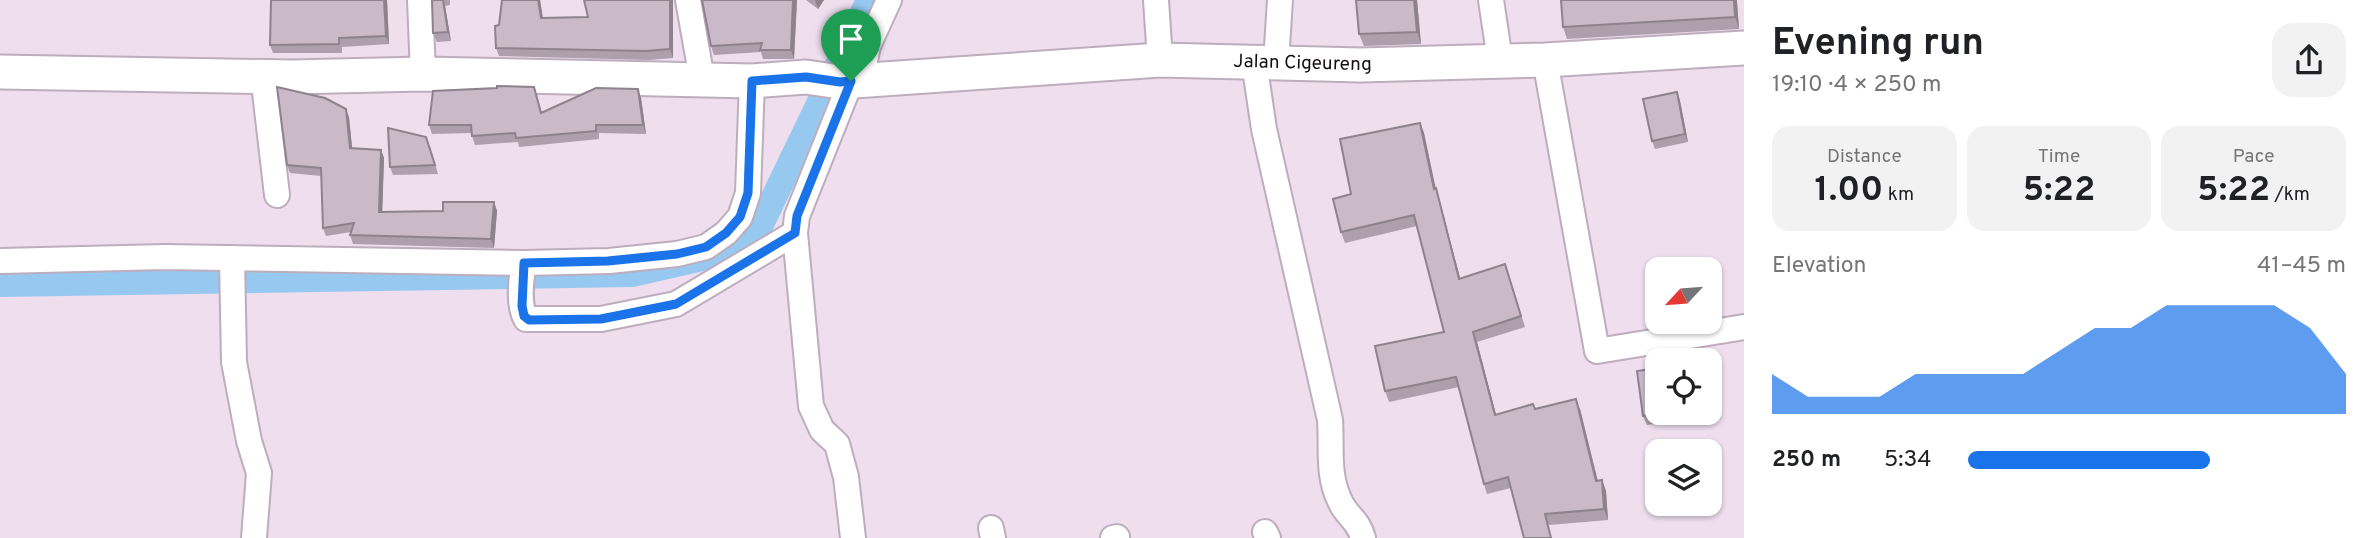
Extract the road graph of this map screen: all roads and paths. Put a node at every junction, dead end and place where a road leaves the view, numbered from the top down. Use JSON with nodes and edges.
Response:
{"nodes":[{"id":1,"x":420,"y":0,"type":"edge"},
{"id":2,"x":688,"y":0,"type":"edge"},
{"id":3,"x":889,"y":0,"type":"edge"},
{"id":4,"x":1156,"y":0,"type":"edge"},
{"id":5,"x":1280,"y":0,"type":"edge"},
{"id":6,"x":1492,"y":0,"type":"edge"},
{"id":7,"x":1744,"y":48,"type":"edge"},
{"id":8,"x":1500,"y":60,"type":"junction"},
{"id":9,"x":1545,"y":60,"type":"junction"},
{"id":10,"x":1160,"y":61,"type":"junction"},
{"id":11,"x":1265,"y":62,"type":"junction"},
{"id":12,"x":0,"y":72,"type":"edge"},
{"id":13,"x":424,"y":74,"type":"junction"},
{"id":14,"x":263,"y":75,"type":"junction"},
{"id":15,"x":702,"y":79,"type":"junction"},
{"id":16,"x":752,"y":81,"type":"junction"},
{"id":17,"x":851,"y":81,"type":"junction"},
{"id":18,"x":277,"y":195,"type":"dead end"},
{"id":19,"x":795,"y":233,"type":"junction"},
{"id":20,"x":0,"y":261,"type":"edge"},
{"id":21,"x":232,"y":265,"type":"junction"},
{"id":22,"x":523,"y":268,"type":"junction"},
{"id":23,"x":1744,"y":327,"type":"edge"},
{"id":24,"x":254,"y":538,"type":"edge"},
{"id":25,"x":853,"y":538,"type":"edge"},
{"id":26,"x":1363,"y":538,"type":"edge"}],
"edges":[{"from":1,"to":13,"type":"street"},
{"from":2,"to":15,"type":"street"},
{"from":3,"to":17,"type":"street"},
{"from":4,"to":10,"type":"street"},
{"from":5,"to":11,"type":"street"},
{"from":6,"to":8,"type":"street"},
{"from":7,"to":9,"type":"street","name":"Jalan Cigeureng"},
{"from":8,"to":9,"type":"street","name":"Jalan Cigeureng"},
{"from":8,"to":11,"type":"street","name":"Jalan Cigeureng"},
{"from":9,"to":23,"type":"street"},
{"from":10,"to":11,"type":"street","name":"Jalan Cigeureng"},
{"from":10,"to":17,"type":"street","name":"Jalan Cigeureng"},
{"from":11,"to":26,"type":"street"},
{"from":12,"to":14,"type":"street","name":"Jalan Cigeureng"},
{"from":13,"to":14,"type":"street","name":"Jalan Cigeureng"},
{"from":13,"to":15,"type":"street","name":"Jalan Cigeureng"},
{"from":14,"to":18,"type":"street"},
{"from":15,"to":16,"type":"street","name":"Jalan Cigeureng"},
{"from":16,"to":17,"type":"street","name":"Jalan Cigeureng"},
{"from":16,"to":22,"type":"street"},
{"from":17,"to":19,"type":"street"},
{"from":19,"to":22,"type":"street"},
{"from":19,"to":25,"type":"street"},
{"from":20,"to":21,"type":"street"},
{"from":21,"to":22,"type":"street"},
{"from":21,"to":24,"type":"street"}]}
